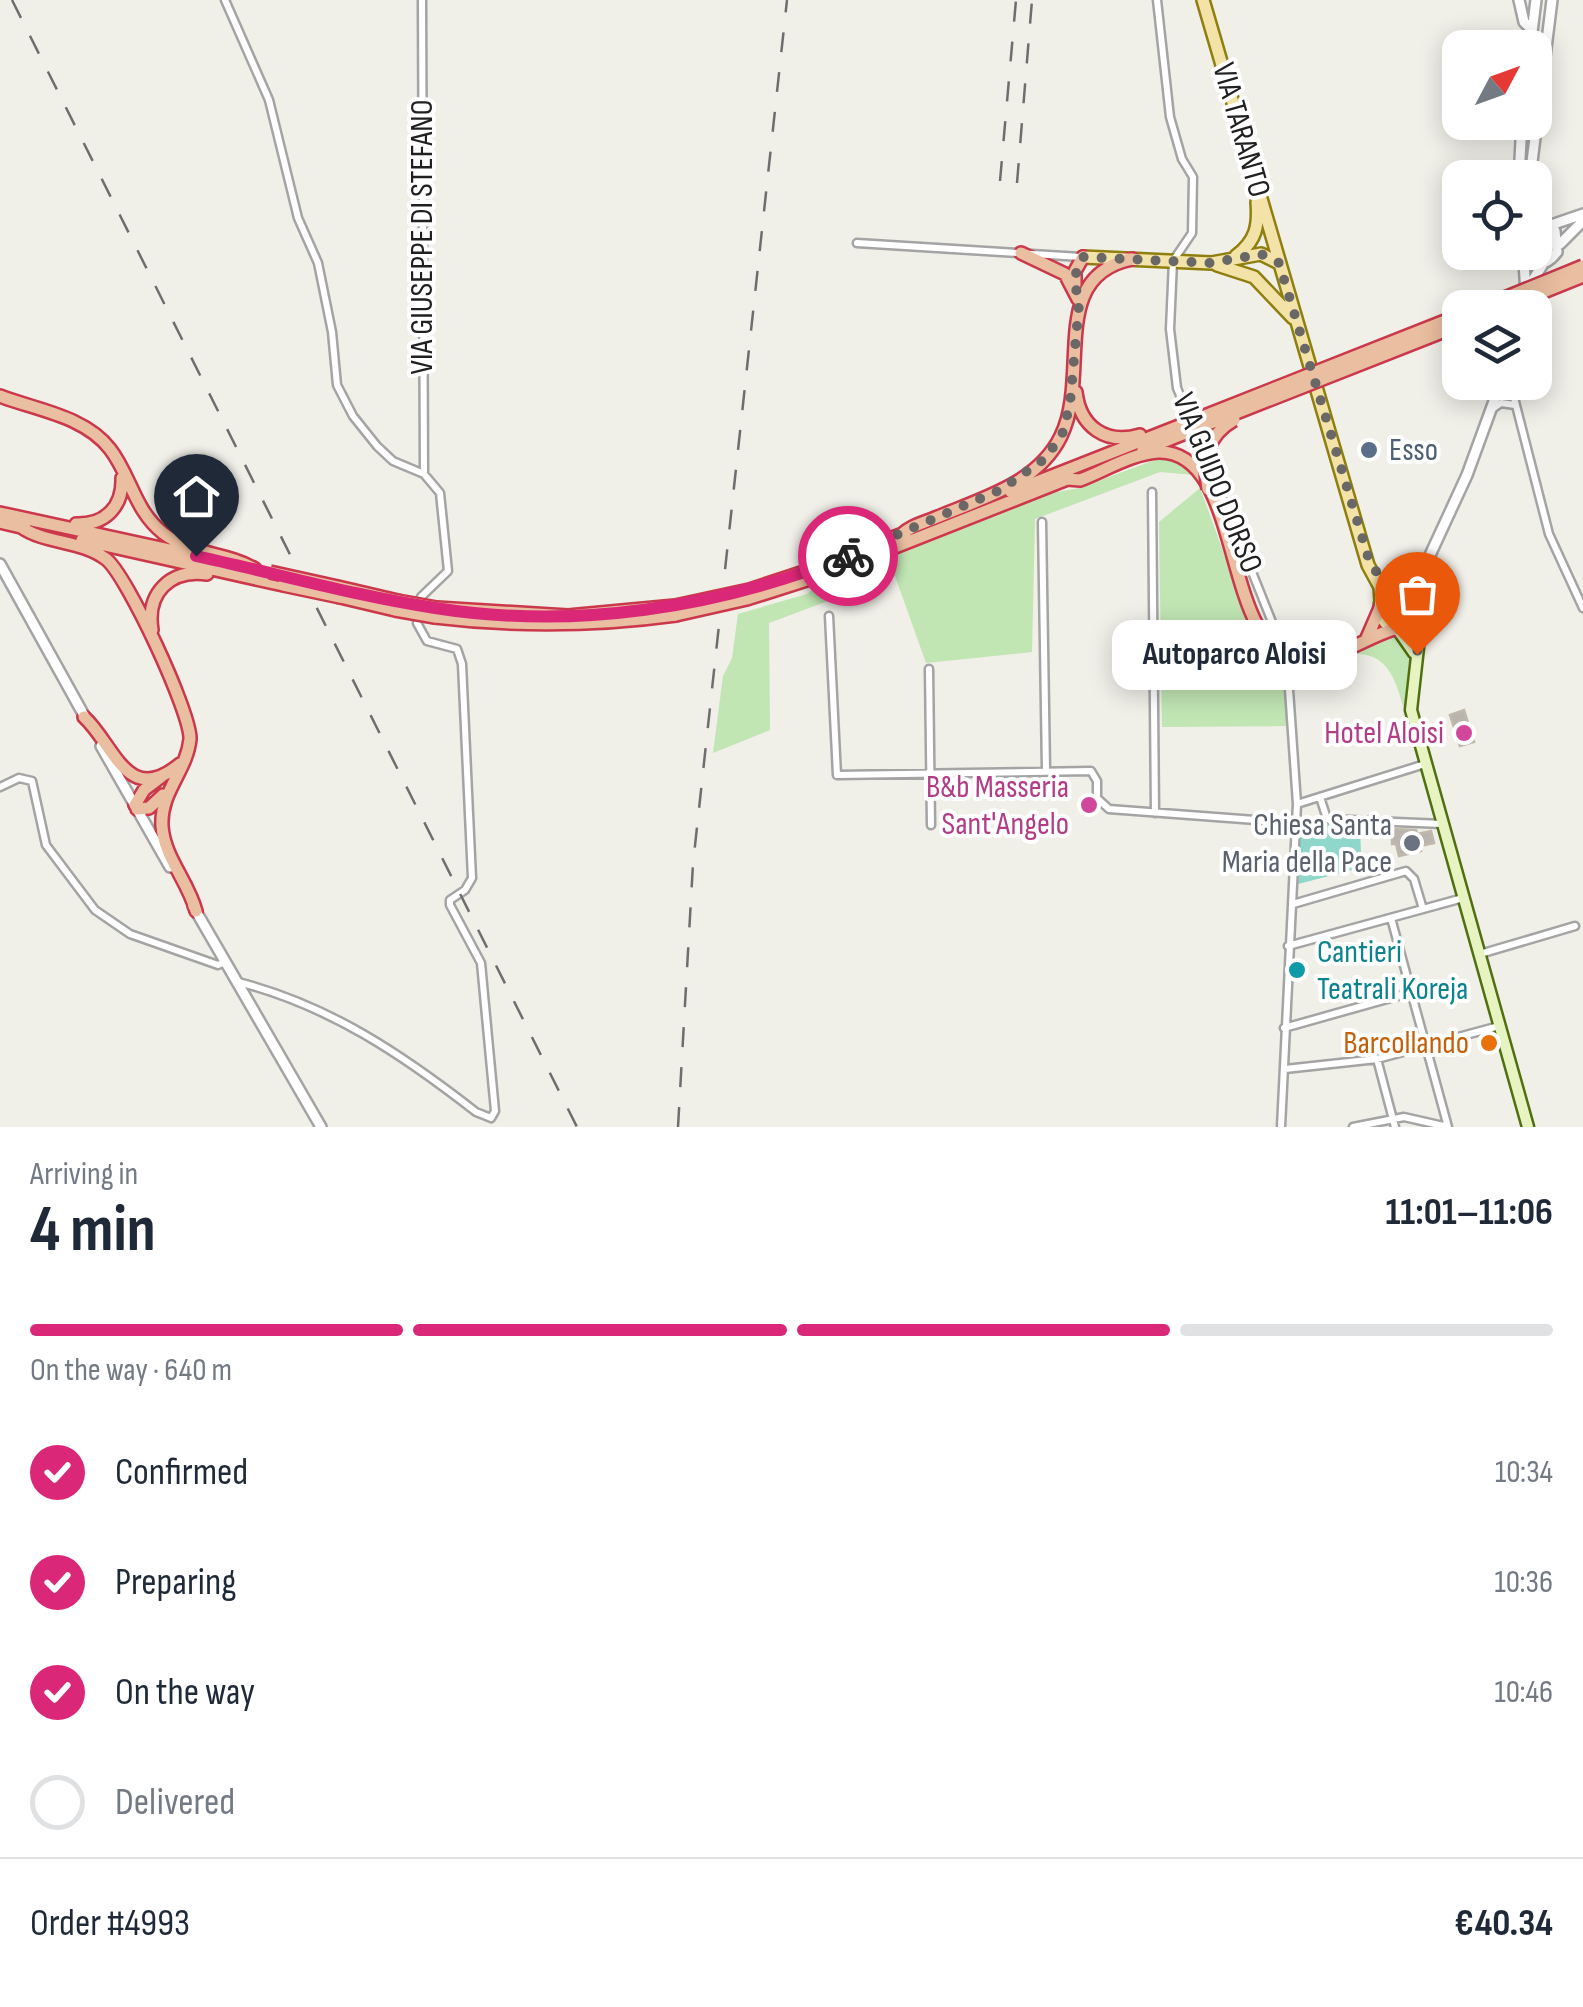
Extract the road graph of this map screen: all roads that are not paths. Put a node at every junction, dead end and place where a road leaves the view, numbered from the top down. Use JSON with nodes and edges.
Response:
{"nodes":[{"id":1,"x":226,"y":0,"type":"edge"},
{"id":2,"x":422,"y":0,"type":"edge"},
{"id":3,"x":1157,"y":0,"type":"edge"},
{"id":4,"x":1204,"y":0,"type":"edge"},
{"id":5,"x":1519,"y":0,"type":"edge"},
{"id":6,"x":1536,"y":0,"type":"edge"},
{"id":7,"x":1552,"y":0,"type":"edge"},
{"id":8,"x":1532,"y":30,"type":"joint"},
{"id":9,"x":1532,"y":160,"type":"edge"},
{"id":10,"x":1256,"y":183,"type":"junction"},
{"id":11,"x":1583,"y":218,"type":"edge"},
{"id":12,"x":1552,"y":221,"type":"edge"},
{"id":13,"x":1552,"y":236,"type":"edge"},
{"id":14,"x":858,"y":243,"type":"dead end"},
{"id":15,"x":1558,"y":246,"type":"junction"},
{"id":16,"x":1021,"y":253,"type":"junction"},
{"id":17,"x":1083,"y":257,"type":"junction"},
{"id":18,"x":1552,"y":258,"type":"edge"},
{"id":19,"x":1132,"y":259,"type":"junction"},
{"id":20,"x":1230,"y":260,"type":"junction"},
{"id":21,"x":1173,"y":261,"type":"junction"},
{"id":22,"x":1211,"y":263,"type":"junction"},
{"id":23,"x":1279,"y":263,"type":"junction"},
{"id":24,"x":1583,"y":266,"type":"edge"},
{"id":25,"x":1254,"y":276,"type":"junction"},
{"id":26,"x":1583,"y":276,"type":"edge"},
{"id":27,"x":1080,"y":287,"type":"junction"},
{"id":28,"x":1524,"y":290,"type":"edge"},
{"id":29,"x":1548,"y":290,"type":"edge"},
{"id":30,"x":1442,"y":323,"type":"edge"},
{"id":31,"x":1298,"y":326,"type":"junction"},
{"id":32,"x":1442,"y":332,"type":"edge"},
{"id":33,"x":1074,"y":378,"type":"junction"},
{"id":34,"x":1305,"y":386,"type":"junction"},
{"id":35,"x":0,"y":398,"type":"edge"},
{"id":36,"x":1495,"y":400,"type":"edge"},
{"id":37,"x":1514,"y":400,"type":"edge"},
{"id":38,"x":1516,"y":406,"type":"junction"},
{"id":39,"x":1492,"y":409,"type":"junction"},
{"id":40,"x":1184,"y":425,"type":"junction"},
{"id":41,"x":116,"y":459,"type":"junction"},
{"id":42,"x":424,"y":474,"type":"junction"},
{"id":43,"x":1067,"y":480,"type":"junction"},
{"id":44,"x":1208,"y":488,"type":"junction"},
{"id":45,"x":1152,"y":492,"type":"dead end"},
{"id":46,"x":0,"y":512,"type":"edge"},
{"id":47,"x":0,"y":522,"type":"edge"},
{"id":48,"x":1042,"y":522,"type":"dead end"},
{"id":49,"x":21,"y":527,"type":"junction"},
{"id":50,"x":901,"y":535,"type":"junction"},
{"id":51,"x":1363,"y":547,"type":"junction"},
{"id":52,"x":1426,"y":562,"type":"junction"},
{"id":53,"x":0,"y":564,"type":"edge"},
{"id":54,"x":830,"y":568,"type":"junction"},
{"id":55,"x":255,"y":569,"type":"junction"},
{"id":56,"x":275,"y":580,"type":"junction"},
{"id":57,"x":1399,"y":586,"type":"junction"},
{"id":58,"x":1421,"y":596,"type":"junction"},
{"id":59,"x":421,"y":597,"type":"dead end"},
{"id":60,"x":1380,"y":605,"type":"junction"},
{"id":61,"x":1583,"y":608,"type":"edge"},
{"id":62,"x":829,"y":616,"type":"dead end"},
{"id":63,"x":1421,"y":620,"type":"junction"},
{"id":64,"x":417,"y":623,"type":"dead end"},
{"id":65,"x":1396,"y":630,"type":"junction"},
{"id":66,"x":1280,"y":642,"type":"dead end"},
{"id":67,"x":1365,"y":642,"type":"junction"},
{"id":68,"x":155,"y":644,"type":"junction"},
{"id":69,"x":1416,"y":665,"type":"junction"},
{"id":70,"x":929,"y":669,"type":"dead end"},
{"id":71,"x":1288,"y":675,"type":"dead end"},
{"id":72,"x":84,"y":717,"type":"junction"},
{"id":73,"x":1424,"y":764,"type":"junction"},
{"id":74,"x":1046,"y":770,"type":"junction"},
{"id":75,"x":932,"y":771,"type":"junction"},
{"id":76,"x":167,"y":780,"type":"junction"},
{"id":77,"x":0,"y":787,"type":"edge"},
{"id":78,"x":1320,"y":797,"type":"junction"},
{"id":79,"x":1297,"y":804,"type":"junction"},
{"id":80,"x":136,"y":807,"type":"junction"},
{"id":81,"x":1155,"y":813,"type":"junction"},
{"id":82,"x":1296,"y":822,"type":"junction"},
{"id":83,"x":1442,"y":824,"type":"junction"},
{"id":84,"x":931,"y":825,"type":"dead end"},
{"id":85,"x":1463,"y":898,"type":"junction"},
{"id":86,"x":1293,"y":904,"type":"junction"},
{"id":87,"x":1423,"y":909,"type":"junction"},
{"id":88,"x":196,"y":911,"type":"junction"},
{"id":89,"x":1392,"y":918,"type":"junction"},
{"id":90,"x":1575,"y":926,"type":"dead end"},
{"id":91,"x":1288,"y":946,"type":"junction"},
{"id":92,"x":1480,"y":954,"type":"junction"},
{"id":93,"x":225,"y":962,"type":"junction"},
{"id":94,"x":236,"y":982,"type":"junction"},
{"id":95,"x":1412,"y":992,"type":"junction"},
{"id":96,"x":1499,"y":1026,"type":"junction"},
{"id":97,"x":1284,"y":1028,"type":"junction"},
{"id":98,"x":1427,"y":1046,"type":"junction"},
{"id":99,"x":1377,"y":1059,"type":"junction"},
{"id":100,"x":1285,"y":1069,"type":"junction"},
{"id":101,"x":1394,"y":1124,"type":"edge"},
{"id":102,"x":320,"y":1127,"type":"edge"},
{"id":103,"x":1280,"y":1127,"type":"edge"},
{"id":104,"x":1352,"y":1127,"type":"edge"},
{"id":105,"x":1448,"y":1127,"type":"edge"},
{"id":106,"x":1528,"y":1127,"type":"edge"}],
"edges":[{"from":1,"to":42,"type":"street"},
{"from":2,"to":42,"type":"street","name":"VIA GIUSEPPE DI STEFANO"},
{"from":3,"to":21,"type":"street"},
{"from":4,"to":10,"type":"main road","name":"VIA TARANTO"},
{"from":5,"to":8,"type":"street"},
{"from":6,"to":8,"type":"street"},
{"from":7,"to":9,"type":"street"},
{"from":10,"to":20,"type":"main road"},
{"from":10,"to":23,"type":"main road","name":"VIA TARANTO"},
{"from":11,"to":12,"type":"street"},
{"from":11,"to":15,"type":"street"},
{"from":13,"to":15,"type":"street"},
{"from":14,"to":16,"type":"street"},
{"from":15,"to":18,"type":"street"},
{"from":16,"to":17,"type":"street"},
{"from":16,"to":27,"type":"highway"},
{"from":17,"to":19,"type":"main road"},
{"from":17,"to":27,"type":"highway"},
{"from":19,"to":21,"type":"main road"},
{"from":19,"to":27,"type":"highway"},
{"from":20,"to":22,"type":"main road"},
{"from":20,"to":23,"type":"main road"},
{"from":21,"to":22,"type":"main road"},
{"from":21,"to":66,"type":"street","name":"VIA GUIDO DORSO"},
{"from":22,"to":25,"type":"main road"},
{"from":23,"to":25,"type":"main road"},
{"from":23,"to":31,"type":"main road","name":"VIA TARANTO"},
{"from":24,"to":28,"type":"highway","bridge":true},
{"from":25,"to":31,"type":"main road"},
{"from":26,"to":29,"type":"highway","bridge":true},
{"from":27,"to":33,"type":"highway"},
{"from":30,"to":40,"type":"highway","bridge":true},
{"from":31,"to":51,"type":"main road","name":"VIA TARANTO"},
{"from":32,"to":34,"type":"highway","bridge":true},
{"from":33,"to":40,"type":"highway"},
{"from":33,"to":50,"type":"highway"},
{"from":34,"to":40,"type":"highway","bridge":true},
{"from":34,"to":44,"type":"highway","bridge":true},
{"from":35,"to":41,"type":"highway"},
{"from":36,"to":39,"type":"street"},
{"from":37,"to":38,"type":"street"},
{"from":38,"to":39,"type":"street"},
{"from":38,"to":61,"type":"street"},
{"from":39,"to":52,"type":"street"},
{"from":40,"to":43,"type":"highway"},
{"from":40,"to":50,"type":"highway"},
{"from":41,"to":46,"type":"highway"},
{"from":41,"to":55,"type":"highway"},
{"from":42,"to":59,"type":"street"},
{"from":43,"to":44,"type":"highway"},
{"from":43,"to":54,"type":"highway"},
{"from":44,"to":67,"type":"highway"},
{"from":45,"to":81,"type":"street"},
{"from":46,"to":55,"type":"highway"},
{"from":47,"to":49,"type":"highway"},
{"from":48,"to":74,"type":"street"},
{"from":49,"to":56,"type":"highway"},
{"from":49,"to":68,"type":"highway"},
{"from":50,"to":54,"type":"highway"},
{"from":51,"to":57,"type":"main road","name":"VIA TARANTO"},
{"from":51,"to":60,"type":"main road","name":"VIA TARANTO"},
{"from":52,"to":57,"type":"street"},
{"from":52,"to":58,"type":"street"},
{"from":53,"to":72,"type":"street"},
{"from":54,"to":56,"type":"highway","bridge":true},
{"from":55,"to":56,"type":"highway"},
{"from":56,"to":68,"type":"highway"},
{"from":57,"to":58,"type":"main road","name":"VIA TARANTO"},
{"from":57,"to":60,"type":"main road"},
{"from":58,"to":63,"type":"main road"},
{"from":60,"to":65,"type":"main road","name":"VIA TARANTO"},
{"from":60,"to":67,"type":"highway"},
{"from":62,"to":75,"type":"street"},
{"from":63,"to":65,"type":"main road"},
{"from":63,"to":69,"type":"main road"},
{"from":64,"to":94,"type":"street"},
{"from":65,"to":67,"type":"highway"},
{"from":65,"to":69,"type":"main road","name":"VIA TARANTO"},
{"from":68,"to":76,"type":"highway"},
{"from":69,"to":73,"type":"main road"},
{"from":70,"to":75,"type":"street"},
{"from":71,"to":79,"type":"street"},
{"from":72,"to":76,"type":"highway"},
{"from":72,"to":80,"type":"street"},
{"from":73,"to":78,"type":"street"},
{"from":73,"to":83,"type":"main road"},
{"from":74,"to":75,"type":"street"},
{"from":74,"to":81,"type":"street"},
{"from":75,"to":84,"type":"street"},
{"from":76,"to":80,"type":"highway"},
{"from":76,"to":88,"type":"highway"},
{"from":77,"to":93,"type":"street"},
{"from":78,"to":79,"type":"street"},
{"from":78,"to":83,"type":"street"},
{"from":79,"to":82,"type":"street"},
{"from":80,"to":88,"type":"street"},
{"from":81,"to":82,"type":"street"},
{"from":82,"to":86,"type":"street"},
{"from":83,"to":85,"type":"main road"},
{"from":85,"to":87,"type":"street"},
{"from":85,"to":92,"type":"main road"},
{"from":86,"to":87,"type":"street"},
{"from":86,"to":91,"type":"street"},
{"from":87,"to":89,"type":"street"},
{"from":88,"to":93,"type":"street"},
{"from":89,"to":91,"type":"street"},
{"from":89,"to":95,"type":"street"},
{"from":90,"to":92,"type":"street"},
{"from":91,"to":97,"type":"street"},
{"from":92,"to":96,"type":"main road"},
{"from":93,"to":94,"type":"street"},
{"from":94,"to":102,"type":"street"},
{"from":95,"to":97,"type":"street"},
{"from":95,"to":98,"type":"street"},
{"from":96,"to":98,"type":"street"},
{"from":96,"to":106,"type":"main road"},
{"from":97,"to":100,"type":"street"},
{"from":98,"to":99,"type":"street"},
{"from":98,"to":105,"type":"street"},
{"from":99,"to":100,"type":"street"},
{"from":99,"to":101,"type":"street"},
{"from":100,"to":103,"type":"street"},
{"from":101,"to":104,"type":"street"},
{"from":101,"to":105,"type":"street"}]}
